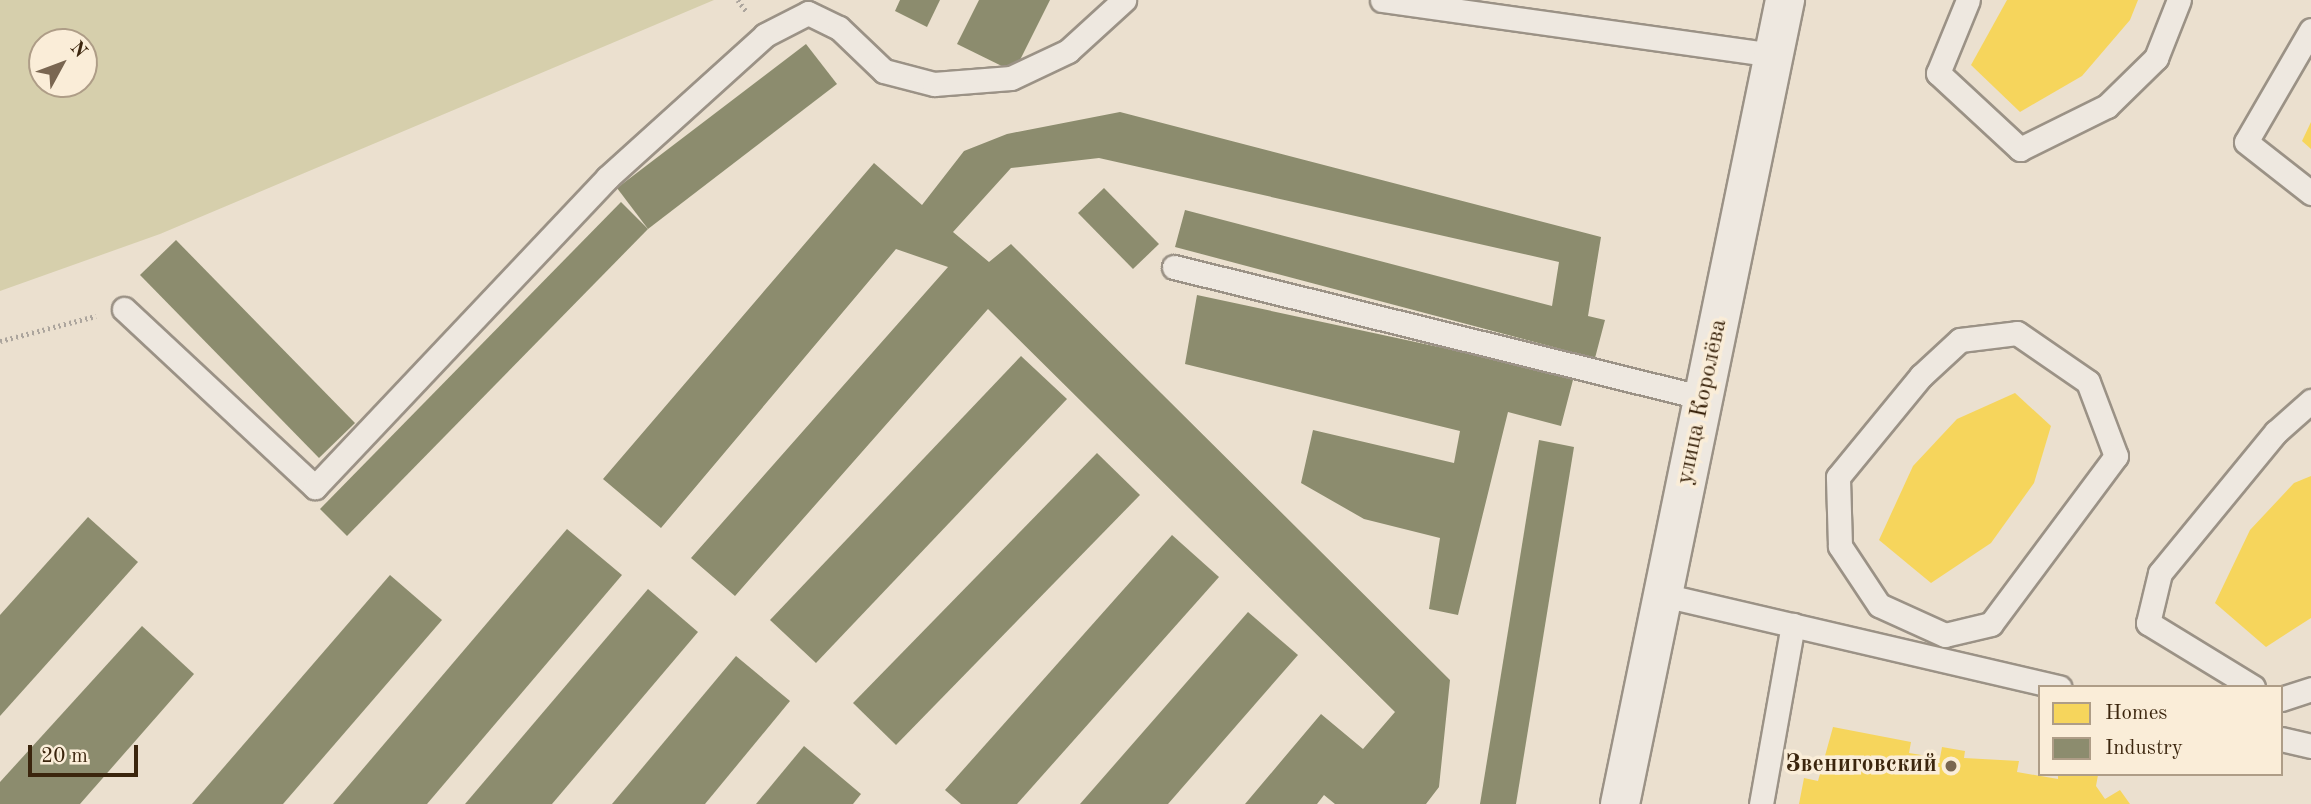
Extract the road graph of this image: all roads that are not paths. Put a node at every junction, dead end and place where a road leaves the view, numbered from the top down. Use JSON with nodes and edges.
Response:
{"nodes":[{"id":1,"x":1124,"y":0,"type":"edge"},
{"id":2,"x":1382,"y":0,"type":"edge"},
{"id":3,"x":1785,"y":0,"type":"edge"},
{"id":4,"x":1968,"y":0,"type":"edge"},
{"id":5,"x":2179,"y":0,"type":"edge"},
{"id":6,"x":2311,"y":30,"type":"edge"},
{"id":7,"x":1774,"y":55,"type":"junction"},
{"id":8,"x":2311,"y":193,"type":"edge"},
{"id":9,"x":1174,"y":268,"type":"dead end"},
{"id":10,"x":124,"y":309,"type":"road end"},
{"id":11,"x":1704,"y":398,"type":"junction"},
{"id":12,"x":2311,"y":401,"type":"edge"},
{"id":13,"x":1663,"y":595,"type":"junction"},
{"id":14,"x":1793,"y":625,"type":"junction"},
{"id":15,"x":1945,"y":635,"type":"junction"},
{"id":16,"x":1930,"y":656,"type":"junction"},
{"id":17,"x":2051,"y":685,"type":"edge"},
{"id":18,"x":2250,"y":685,"type":"edge"},
{"id":19,"x":2311,"y":689,"type":"edge"},
{"id":20,"x":2283,"y":698,"type":"edge"},
{"id":21,"x":2283,"y":739,"type":"edge"},
{"id":22,"x":2311,"y":746,"type":"edge"},
{"id":23,"x":1620,"y":804,"type":"edge"},
{"id":24,"x":1761,"y":804,"type":"edge"}],
"edges":[{"from":1,"to":10,"type":"lane"},
{"from":2,"to":7,"type":"lane"},
{"from":3,"to":7,"type":"street","name":"улица Королёва"},
{"from":4,"to":5,"type":"lane"},
{"from":6,"to":8,"type":"lane"},
{"from":7,"to":11,"type":"street","name":"улица Королёва"},
{"from":9,"to":11,"type":"lane"},
{"from":11,"to":13,"type":"street","name":"улица Королёва"},
{"from":12,"to":18,"type":"lane"},
{"from":13,"to":14,"type":"lane"},
{"from":13,"to":23,"type":"street","name":"улица Королёва"},
{"from":14,"to":16,"type":"lane"},
{"from":14,"to":24,"type":"lane"},
{"from":15,"to":15,"type":"lane"},
{"from":15,"to":16,"type":"lane"},
{"from":16,"to":17,"type":"lane"},
{"from":19,"to":20,"type":"lane"},
{"from":21,"to":22,"type":"lane"}]}
